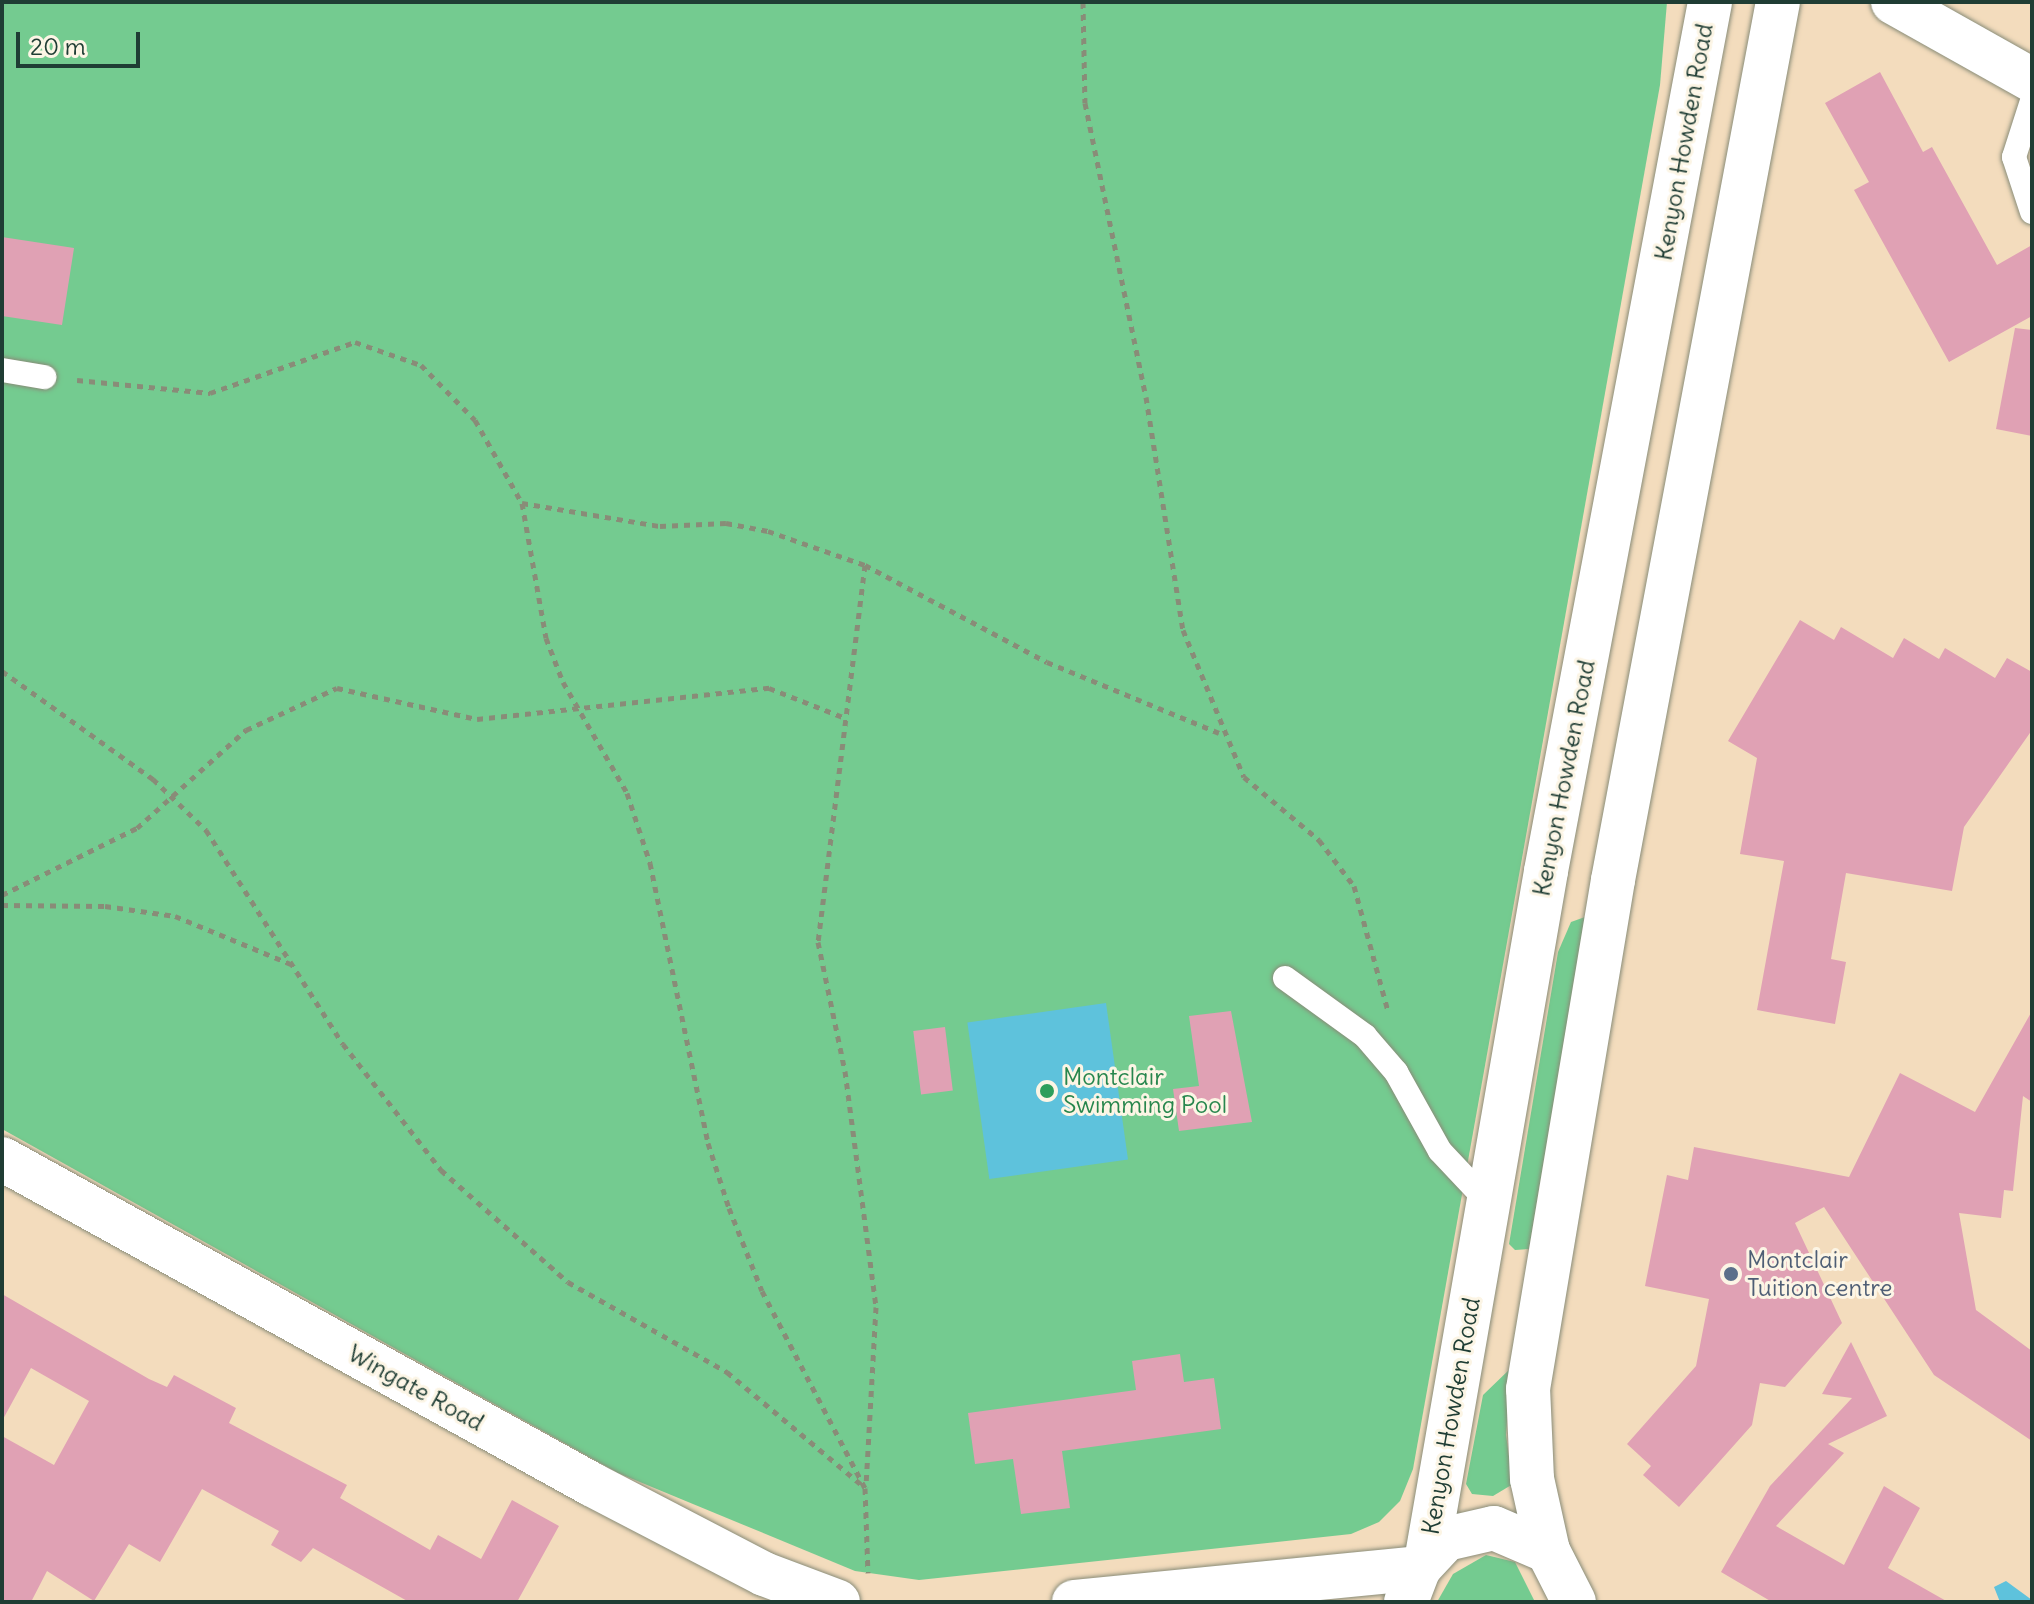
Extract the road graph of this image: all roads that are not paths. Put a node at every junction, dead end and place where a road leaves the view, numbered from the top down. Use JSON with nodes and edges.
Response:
{"nodes":[{"id":1,"x":1710,"y":2,"type":"edge"},
{"id":2,"x":1778,"y":2,"type":"edge"},
{"id":3,"x":1893,"y":2,"type":"edge"},
{"id":4,"x":2032,"y":80,"type":"edge"},
{"id":5,"x":2032,"y":101,"type":"edge"},
{"id":6,"x":2032,"y":212,"type":"edge"},
{"id":7,"x":2,"y":370,"type":"edge"},
{"id":8,"x":44,"y":377,"type":"road end"},
{"id":9,"x":1546,"y":871,"type":"junction"},
{"id":10,"x":1613,"y":880,"type":"junction"},
{"id":11,"x":1285,"y":978,"type":"dead end"},
{"id":12,"x":2,"y":1159,"type":"edge"},
{"id":13,"x":1489,"y":1203,"type":"junction"},
{"id":14,"x":1469,"y":1315,"type":"junction"},
{"id":15,"x":1538,"y":1327,"type":"junction"},
{"id":16,"x":1548,"y":1551,"type":"junction"},
{"id":17,"x":1417,"y":1575,"type":"edge"},
{"id":18,"x":1277,"y":1583,"type":"junction"},
{"id":19,"x":758,"y":1588,"type":"edge"},
{"id":20,"x":853,"y":1595,"type":"edge"},
{"id":21,"x":1074,"y":1602,"type":"edge"},
{"id":22,"x":1328,"y":1602,"type":"edge"},
{"id":23,"x":1574,"y":1602,"type":"edge"}],
"edges":[{"from":1,"to":9,"type":"street","name":"Kenyon Howden Road"},
{"from":2,"to":10,"type":"street"},
{"from":3,"to":4,"type":"street"},
{"from":5,"to":6,"type":"lane"},
{"from":7,"to":8,"type":"lane"},
{"from":9,"to":10,"type":"street"},
{"from":9,"to":13,"type":"street","name":"Kenyon Howden Road"},
{"from":10,"to":15,"type":"street"},
{"from":11,"to":13,"type":"lane"},
{"from":12,"to":19,"type":"street","name":"Wingate Road"},
{"from":13,"to":14,"type":"street","name":"Kenyon Howden Road"},
{"from":14,"to":15,"type":"street"},
{"from":14,"to":17,"type":"street","name":"Kenyon Howden Road"},
{"from":15,"to":16,"type":"street"},
{"from":16,"to":17,"type":"street"},
{"from":16,"to":23,"type":"street"},
{"from":17,"to":18,"type":"street"},
{"from":18,"to":21,"type":"street"},
{"from":18,"to":22,"type":"street"},
{"from":19,"to":20,"type":"street","name":"Wingate Road"}]}
